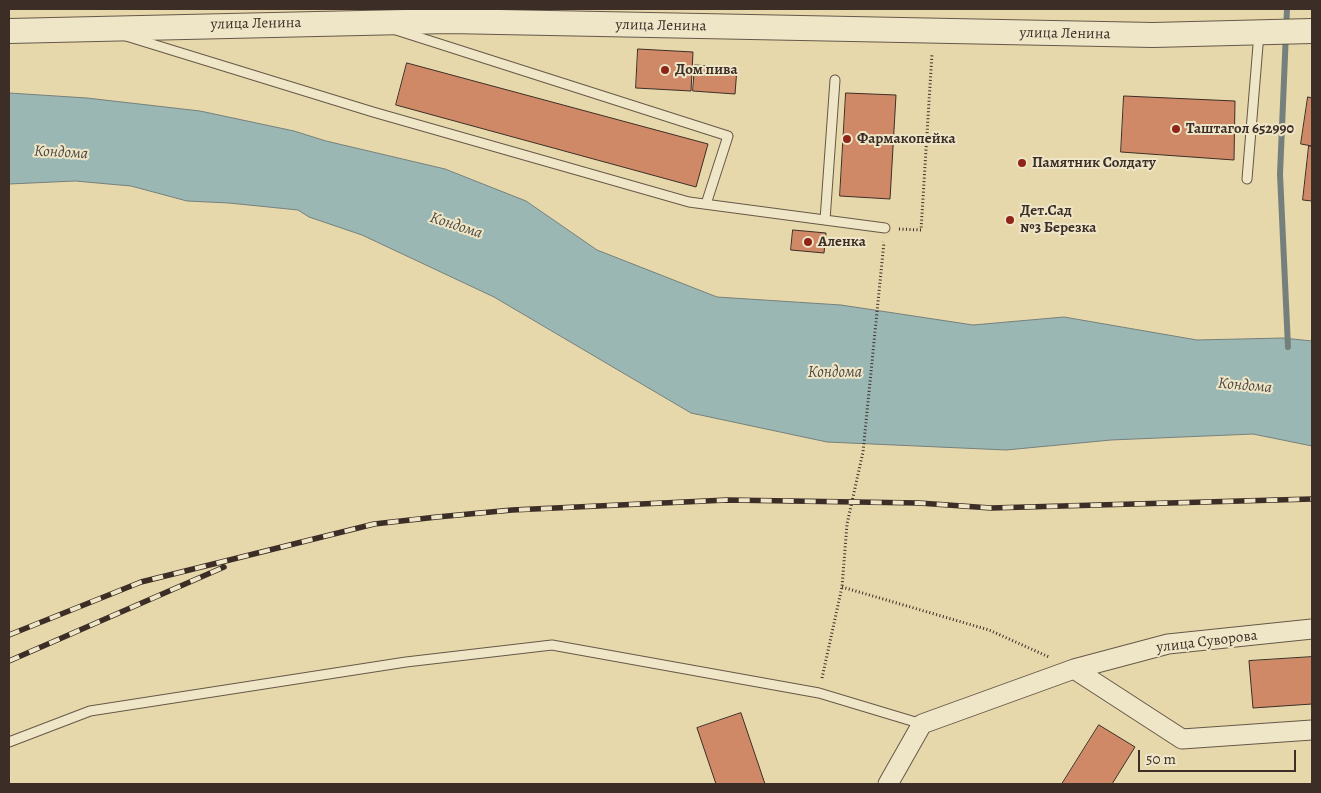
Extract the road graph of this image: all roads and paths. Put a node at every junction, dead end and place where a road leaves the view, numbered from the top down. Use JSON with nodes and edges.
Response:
{"nodes":[{"id":1,"x":370,"y":22,"type":"junction"},
{"id":2,"x":102,"y":28,"type":"junction"},
{"id":3,"x":9,"y":30,"type":"edge"},
{"id":4,"x":1312,"y":31,"type":"edge"},
{"id":5,"x":1259,"y":34,"type":"junction"},
{"id":6,"x":932,"y":54,"type":"dead end"},
{"id":7,"x":835,"y":80,"type":"dead end"},
{"id":8,"x":1248,"y":179,"type":"dead end"},
{"id":9,"x":706,"y":204,"type":"junction"},
{"id":10,"x":825,"y":220,"type":"junction"},
{"id":11,"x":885,"y":228,"type":"junction"},
{"id":12,"x":842,"y":587,"type":"junction"},
{"id":13,"x":1312,"y":629,"type":"edge"},
{"id":14,"x":1074,"y":669,"type":"junction"},
{"id":15,"x":819,"y":693,"type":"junction"},
{"id":16,"x":922,"y":724,"type":"junction"},
{"id":17,"x":1312,"y":730,"type":"edge"},
{"id":18,"x":9,"y":742,"type":"edge"},
{"id":19,"x":888,"y":784,"type":"edge"}],
"edges":[{"from":1,"to":2,"type":"street","name":"улица Ленина"},
{"from":1,"to":5,"type":"street","name":"улица Ленина"},
{"from":1,"to":9,"type":"lane"},
{"from":2,"to":3,"type":"street","name":"улица Ленина"},
{"from":2,"to":9,"type":"lane"},
{"from":4,"to":5,"type":"street","name":"улица Ленина"},
{"from":5,"to":8,"type":"lane"},
{"from":6,"to":11,"type":"path"},
{"from":7,"to":10,"type":"lane"},
{"from":9,"to":10,"type":"lane"},
{"from":10,"to":11,"type":"lane"},
{"from":11,"to":12,"type":"path"},
{"from":12,"to":14,"type":"path"},
{"from":12,"to":15,"type":"path"},
{"from":13,"to":14,"type":"street","name":"улица Суворова"},
{"from":14,"to":16,"type":"street","name":"улица Суворова"},
{"from":14,"to":17,"type":"street"},
{"from":15,"to":16,"type":"lane"},
{"from":15,"to":18,"type":"lane"},
{"from":16,"to":19,"type":"street"}]}
